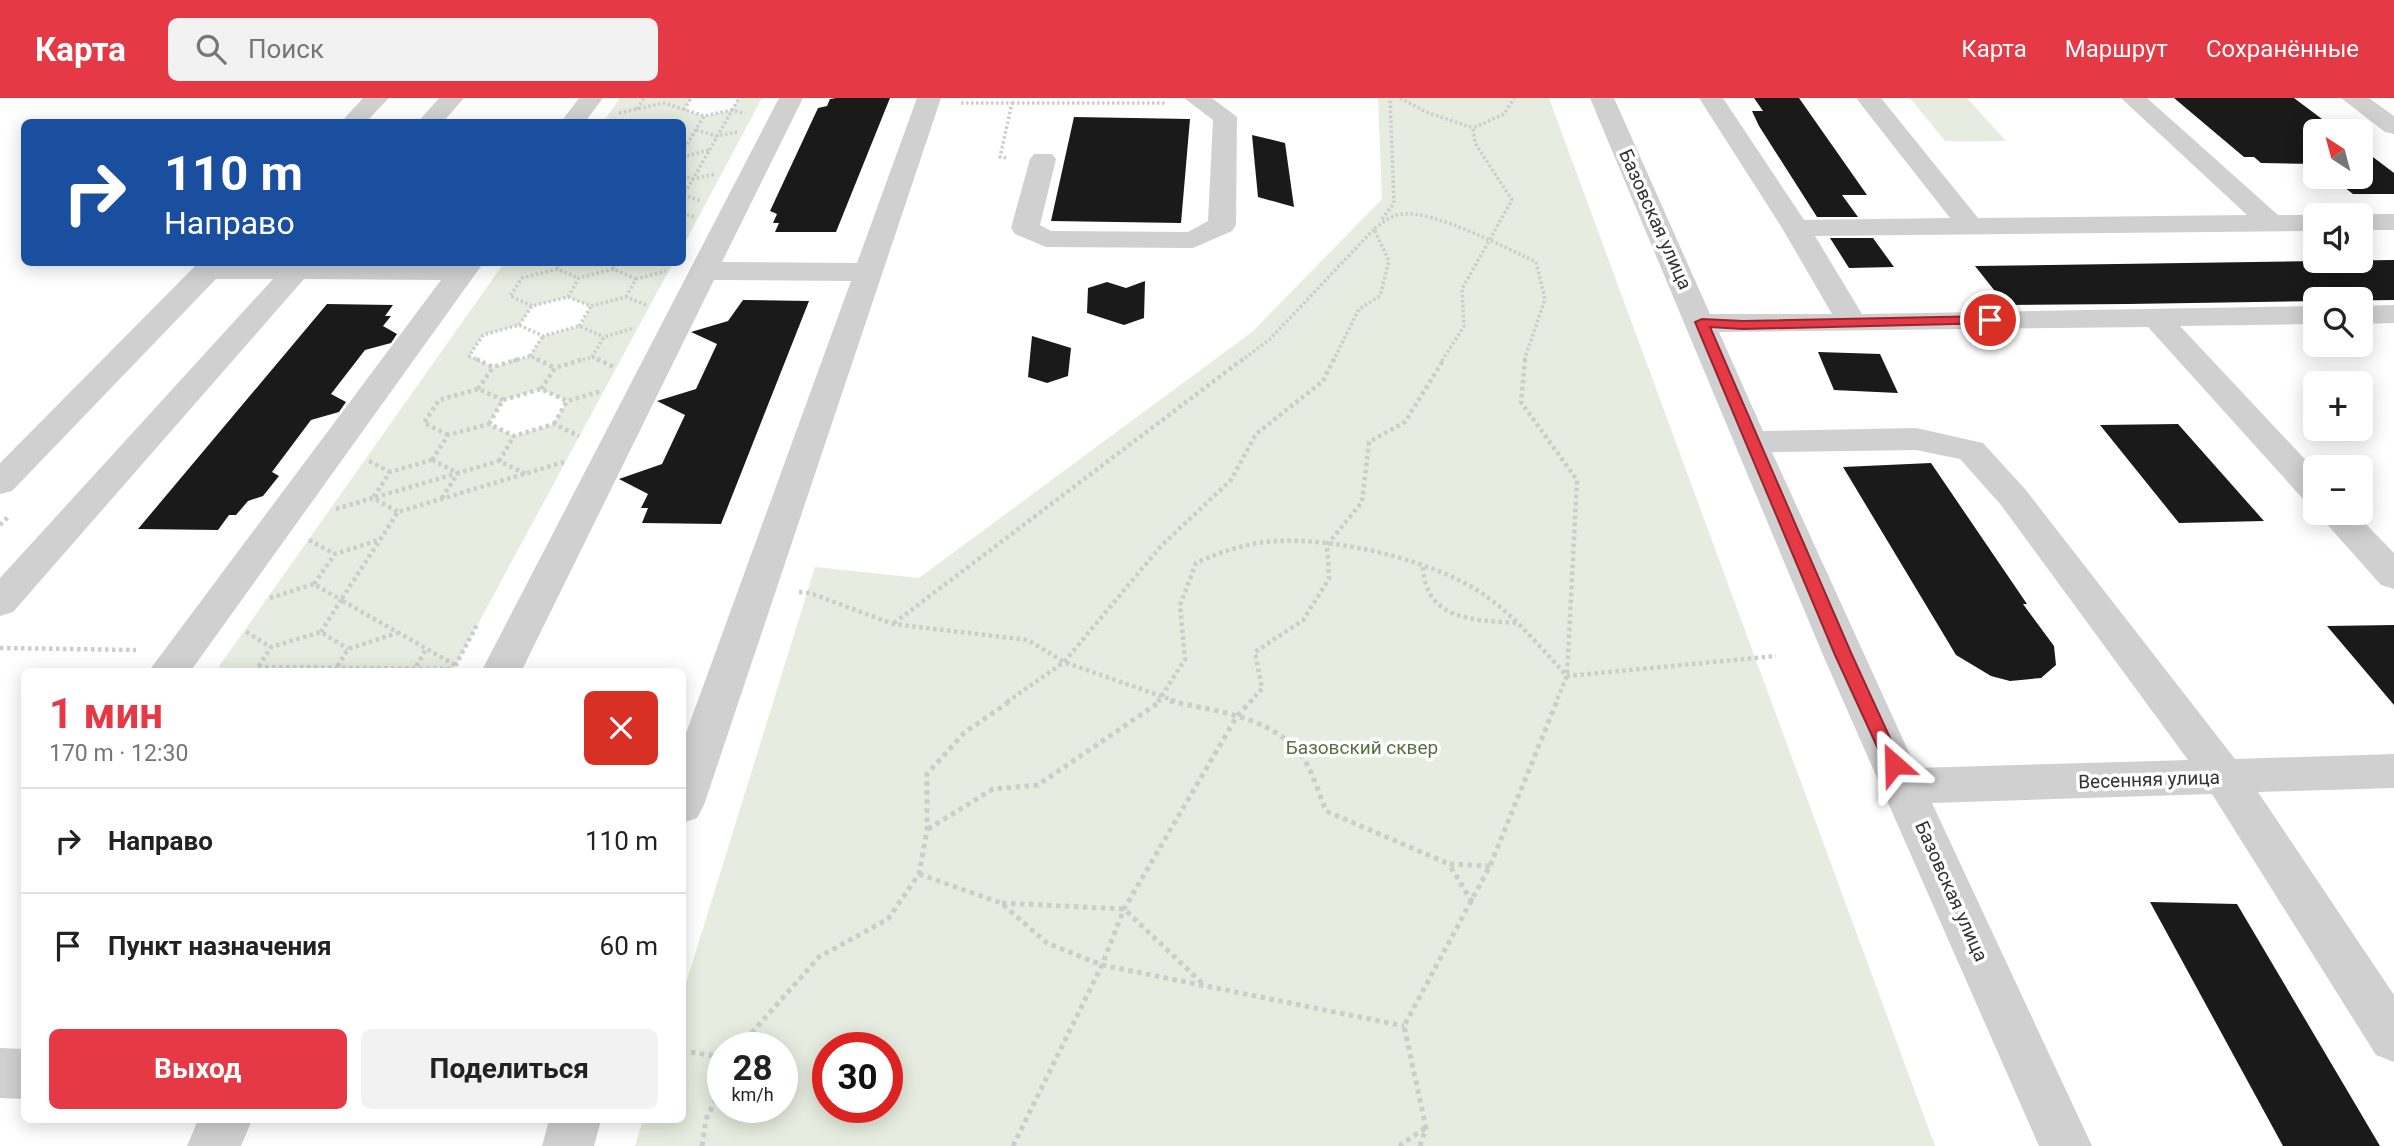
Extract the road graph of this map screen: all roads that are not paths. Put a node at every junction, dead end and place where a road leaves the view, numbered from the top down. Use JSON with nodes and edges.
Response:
{"nodes":[{"id":1,"x":377,"y":98,"type":"edge"},
{"id":2,"x":452,"y":98,"type":"edge"},
{"id":3,"x":591,"y":98,"type":"edge"},
{"id":4,"x":792,"y":98,"type":"edge"},
{"id":5,"x":1602,"y":98,"type":"edge"},
{"id":6,"x":1711,"y":98,"type":"edge"},
{"id":7,"x":1868,"y":98,"type":"edge"},
{"id":8,"x":2133,"y":98,"type":"edge"},
{"id":9,"x":2353,"y":98,"type":"edge"},
{"id":10,"x":928,"y":100,"type":"edge"},
{"id":11,"x":1200,"y":100,"type":"edge"},
{"id":12,"x":356,"y":119,"type":"edge"},
{"id":13,"x":433,"y":119,"type":"edge"},
{"id":14,"x":575,"y":119,"type":"edge"},
{"id":15,"x":2394,"y":127,"type":"edge"},
{"id":16,"x":1043,"y":159,"type":"road end"},
{"id":17,"x":2373,"y":222,"type":"edge"},
{"id":18,"x":2394,"y":222,"type":"edge"},
{"id":19,"x":2271,"y":223,"type":"junction"},
{"id":20,"x":2303,"y":223,"type":"edge"},
{"id":21,"x":1970,"y":226,"type":"junction"},
{"id":22,"x":1796,"y":228,"type":"junction"},
{"id":23,"x":212,"y":266,"type":"edge"},
{"id":24,"x":301,"y":267,"type":"edge"},
{"id":25,"x":467,"y":267,"type":"edge"},
{"id":26,"x":704,"y":271,"type":"junction"},
{"id":27,"x":868,"y":272,"type":"junction"},
{"id":28,"x":2394,"y":314,"type":"edge"},
{"id":29,"x":2303,"y":315,"type":"edge"},
{"id":30,"x":2373,"y":315,"type":"edge"},
{"id":31,"x":2156,"y":318,"type":"junction"},
{"id":32,"x":1702,"y":322,"type":"junction"},
{"id":33,"x":1852,"y":322,"type":"junction"},
{"id":34,"x":1753,"y":442,"type":"junction"},
{"id":35,"x":2303,"y":478,"type":"edge"},
{"id":36,"x":0,"y":483,"type":"edge"},
{"id":37,"x":2346,"y":525,"type":"edge"},
{"id":38,"x":2394,"y":576,"type":"edge"},
{"id":39,"x":0,"y":602,"type":"edge"},
{"id":40,"x":176,"y":661,"type":"edge"},
{"id":41,"x":504,"y":668,"type":"edge"},
{"id":42,"x":2394,"y":771,"type":"edge"},
{"id":43,"x":2224,"y":776,"type":"junction"},
{"id":44,"x":1904,"y":786,"type":"junction"},
{"id":45,"x":686,"y":796,"type":"edge"},
{"id":46,"x":2394,"y":1038,"type":"edge"},
{"id":47,"x":0,"y":1073,"type":"edge"},
{"id":48,"x":21,"y":1074,"type":"edge"},
{"id":49,"x":224,"y":1123,"type":"edge"},
{"id":50,"x":574,"y":1123,"type":"edge"},
{"id":51,"x":213,"y":1146,"type":"edge"},
{"id":52,"x":568,"y":1146,"type":"edge"},
{"id":53,"x":2066,"y":1146,"type":"edge"}],
"edges":[{"from":1,"to":12,"type":"street"},
{"from":2,"to":13,"type":"street"},
{"from":3,"to":14,"type":"street"},
{"from":4,"to":26,"type":"street"},
{"from":5,"to":32,"type":"street","name":"Базовская улица"},
{"from":6,"to":22,"type":"street"},
{"from":7,"to":21,"type":"street"},
{"from":8,"to":19,"type":"street"},
{"from":9,"to":15,"type":"street"},
{"from":10,"to":27,"type":"street"},
{"from":11,"to":16,"type":"street"},
{"from":17,"to":18,"type":"street"},
{"from":19,"to":20,"type":"street"},
{"from":19,"to":21,"type":"street"},
{"from":21,"to":22,"type":"street"},
{"from":22,"to":33,"type":"street"},
{"from":23,"to":24,"type":"street"},
{"from":23,"to":36,"type":"street"},
{"from":24,"to":25,"type":"street"},
{"from":24,"to":39,"type":"street"},
{"from":25,"to":40,"type":"street"},
{"from":26,"to":27,"type":"street"},
{"from":26,"to":41,"type":"street"},
{"from":27,"to":45,"type":"street"},
{"from":28,"to":30,"type":"street"},
{"from":29,"to":31,"type":"street"},
{"from":31,"to":33,"type":"street"},
{"from":31,"to":35,"type":"street"},
{"from":32,"to":33,"type":"street"},
{"from":32,"to":34,"type":"street","name":"Базовская улица"},
{"from":34,"to":43,"type":"street"},
{"from":34,"to":44,"type":"street","name":"Базовская улица"},
{"from":37,"to":38,"type":"street"},
{"from":42,"to":43,"type":"street","name":"Весенняя улица"},
{"from":43,"to":44,"type":"street","name":"Весенняя улица"},
{"from":43,"to":46,"type":"street"},
{"from":44,"to":53,"type":"street","name":"Базовская улица"},
{"from":47,"to":48,"type":"street"},
{"from":49,"to":51,"type":"street"},
{"from":50,"to":52,"type":"street"}]}
